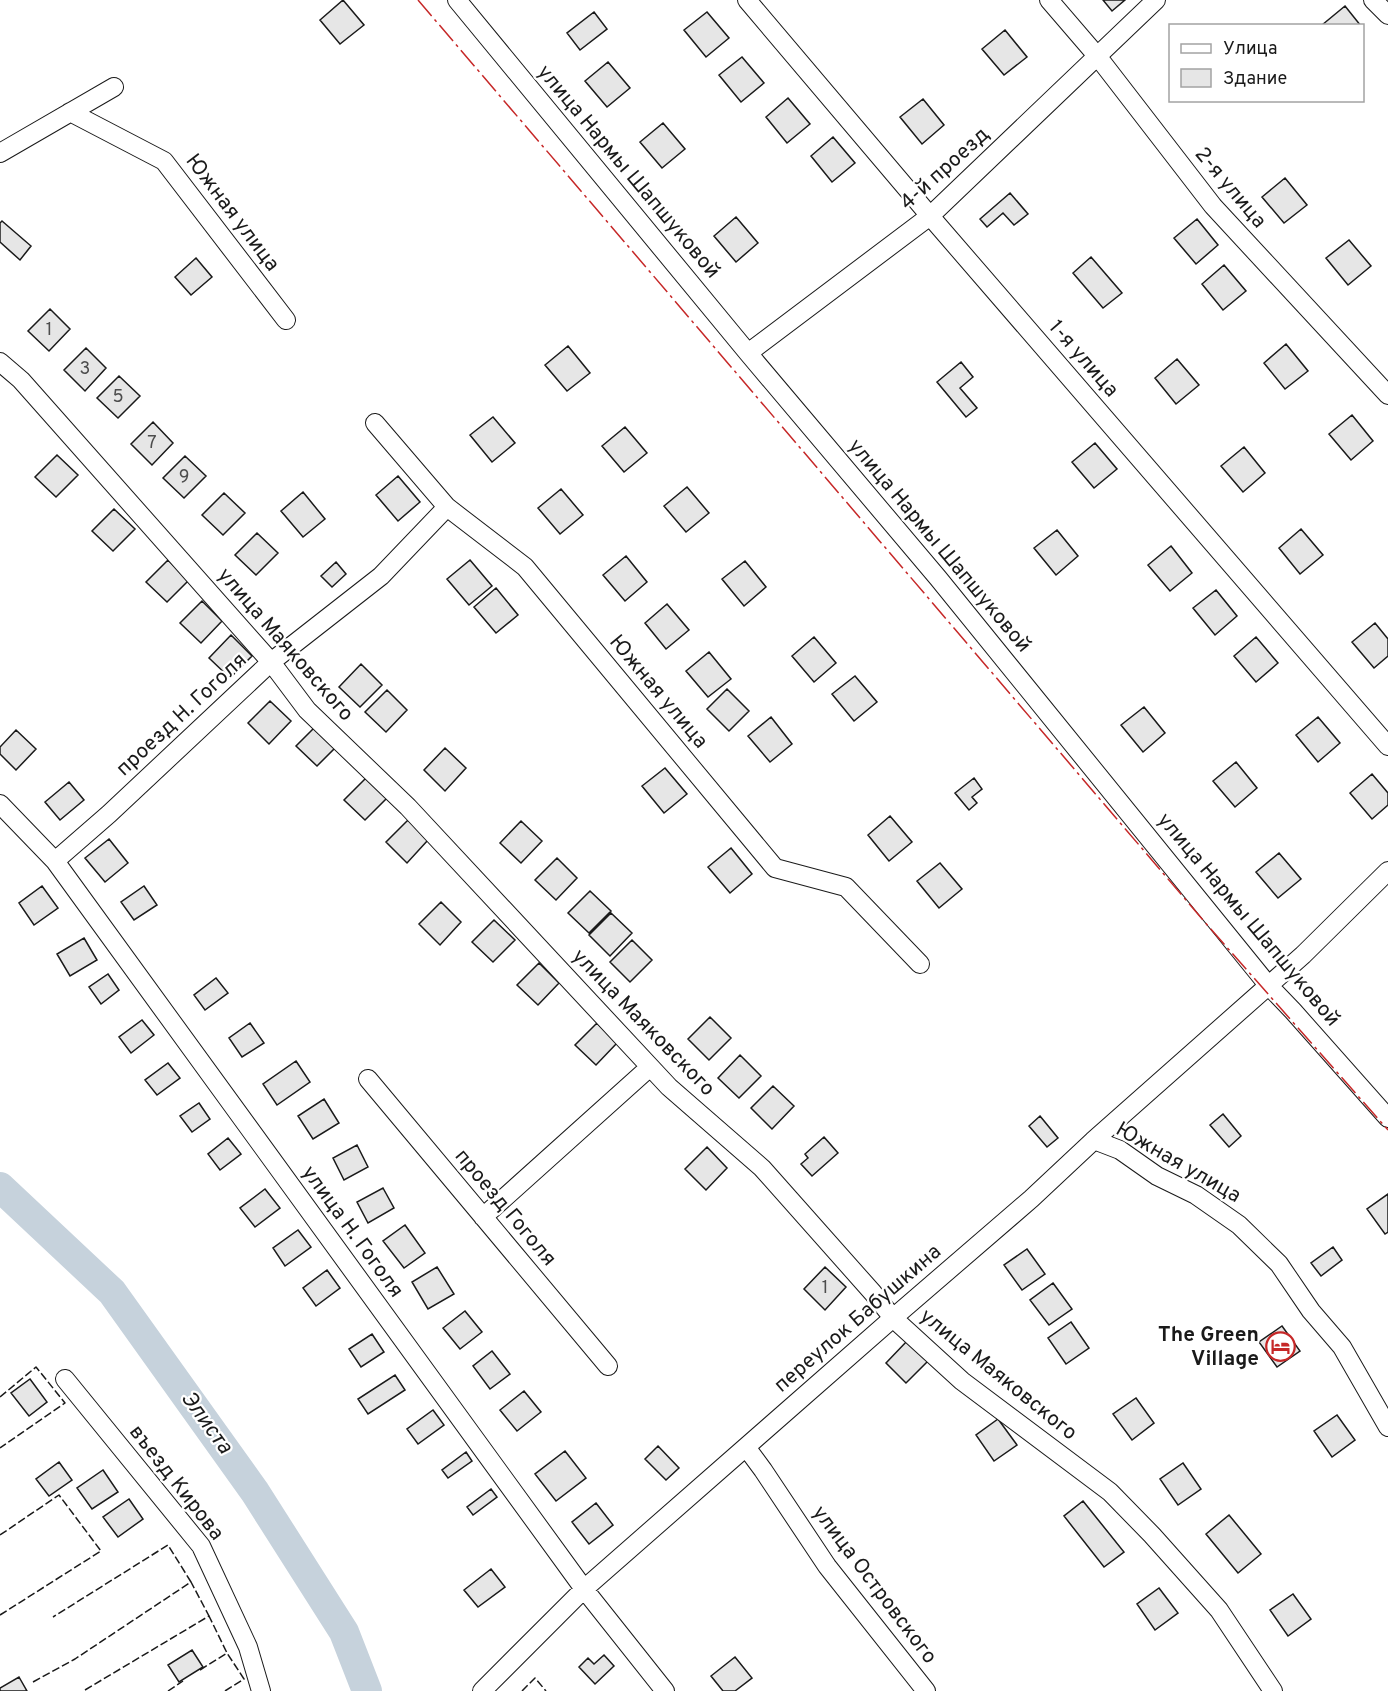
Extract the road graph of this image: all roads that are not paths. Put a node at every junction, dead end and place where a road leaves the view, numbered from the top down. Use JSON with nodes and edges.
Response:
{"nodes":[{"id":1,"x":457,"y":0,"type":"edge"},
{"id":2,"x":747,"y":0,"type":"edge"},
{"id":3,"x":1049,"y":0,"type":"edge"},
{"id":4,"x":1156,"y":0,"type":"edge"},
{"id":5,"x":1373,"y":0,"type":"edge"},
{"id":6,"x":1388,"y":15,"type":"edge"},
{"id":7,"x":1098,"y":57,"type":"junction"},
{"id":8,"x":114,"y":87,"type":"dead end"},
{"id":9,"x":70,"y":112,"type":"junction"},
{"id":10,"x":0,"y":153,"type":"edge"},
{"id":11,"x":930,"y":216,"type":"junction"},
{"id":12,"x":286,"y":320,"type":"dead end"},
{"id":13,"x":748,"y":353,"type":"junction"},
{"id":14,"x":0,"y":362,"type":"edge"},
{"id":15,"x":1388,"y":396,"type":"edge"},
{"id":16,"x":375,"y":423,"type":"dead end"},
{"id":17,"x":447,"y":507,"type":"junction"},
{"id":18,"x":271,"y":662,"type":"junction"},
{"id":19,"x":1388,"y":746,"type":"edge"},
{"id":20,"x":0,"y":804,"type":"edge"},
{"id":21,"x":55,"y":861,"type":"junction"},
{"id":22,"x":1388,"y":871,"type":"edge"},
{"id":23,"x":920,"y":964,"type":"dead end"},
{"id":24,"x":1268,"y":985,"type":"junction"},
{"id":25,"x":650,"y":1067,"type":"junction"},
{"id":26,"x":368,"y":1079,"type":"dead end"},
{"id":27,"x":1388,"y":1118,"type":"edge"},
{"id":28,"x":1094,"y":1140,"type":"junction"},
{"id":29,"x":483,"y":1217,"type":"junction"},
{"id":30,"x":893,"y":1318,"type":"junction"},
{"id":31,"x":608,"y":1366,"type":"dead end"},
{"id":32,"x":65,"y":1378,"type":"dead end"},
{"id":33,"x":1388,"y":1426,"type":"edge"},
{"id":34,"x":746,"y":1447,"type":"junction"},
{"id":35,"x":584,"y":1589,"type":"junction"},
{"id":36,"x":261,"y":1691,"type":"edge"},
{"id":37,"x":482,"y":1691,"type":"edge"},
{"id":38,"x":665,"y":1691,"type":"edge"},
{"id":39,"x":926,"y":1691,"type":"edge"},
{"id":40,"x":1273,"y":1691,"type":"edge"}],
"edges":[{"from":1,"to":13,"type":"street","name":"улица Нармы Шапшуковой"},
{"from":2,"to":11,"type":"street","name":"1-я улица"},
{"from":3,"to":7,"type":"street","name":"2-я улица"},
{"from":4,"to":7,"type":"street","name":"4-й проезд"},
{"from":5,"to":6,"type":"street"},
{"from":7,"to":11,"type":"street","name":"4-й проезд"},
{"from":7,"to":15,"type":"street","name":"2-я улица"},
{"from":8,"to":9,"type":"street"},
{"from":9,"to":10,"type":"street"},
{"from":9,"to":12,"type":"street","name":"Южная улица"},
{"from":11,"to":13,"type":"street","name":"4-й проезд"},
{"from":11,"to":19,"type":"street","name":"1-я улица"},
{"from":13,"to":24,"type":"street","name":"улица Нармы Шапшуковой"},
{"from":14,"to":18,"type":"street","name":"улица Маяковского"},
{"from":16,"to":17,"type":"street","name":"Южная улица"},
{"from":17,"to":18,"type":"street","name":"проезд Н. Гоголя"},
{"from":17,"to":23,"type":"street","name":"Южная улица"},
{"from":18,"to":21,"type":"street","name":"проезд Н. Гоголя"},
{"from":18,"to":25,"type":"street","name":"улица Маяковского"},
{"from":20,"to":21,"type":"street","name":"улица Н. Гоголя"},
{"from":21,"to":35,"type":"street","name":"улица Н. Гоголя"},
{"from":22,"to":24,"type":"street","name":"переулок Бабушкина"},
{"from":24,"to":27,"type":"street","name":"улица Нармы Шапшуковой"},
{"from":24,"to":28,"type":"street","name":"переулок Бабушкина"},
{"from":25,"to":29,"type":"street"},
{"from":25,"to":30,"type":"street","name":"улица Маяковского"},
{"from":26,"to":29,"type":"street","name":"проезд Гоголя"},
{"from":28,"to":30,"type":"street","name":"переулок Бабушкина"},
{"from":28,"to":33,"type":"street","name":"Южная улица"},
{"from":29,"to":31,"type":"street","name":"проезд Гоголя"},
{"from":30,"to":34,"type":"street","name":"переулок Бабушкина"},
{"from":30,"to":40,"type":"street","name":"улица Маяковского"},
{"from":32,"to":36,"type":"street","name":"въезд Кирова"},
{"from":34,"to":35,"type":"street","name":"переулок Бабушкина"},
{"from":34,"to":39,"type":"street","name":"улица Островского"},
{"from":35,"to":37,"type":"street","name":"переулок Бабушкина"},
{"from":35,"to":38,"type":"street","name":"улица Н. Гоголя"}]}
